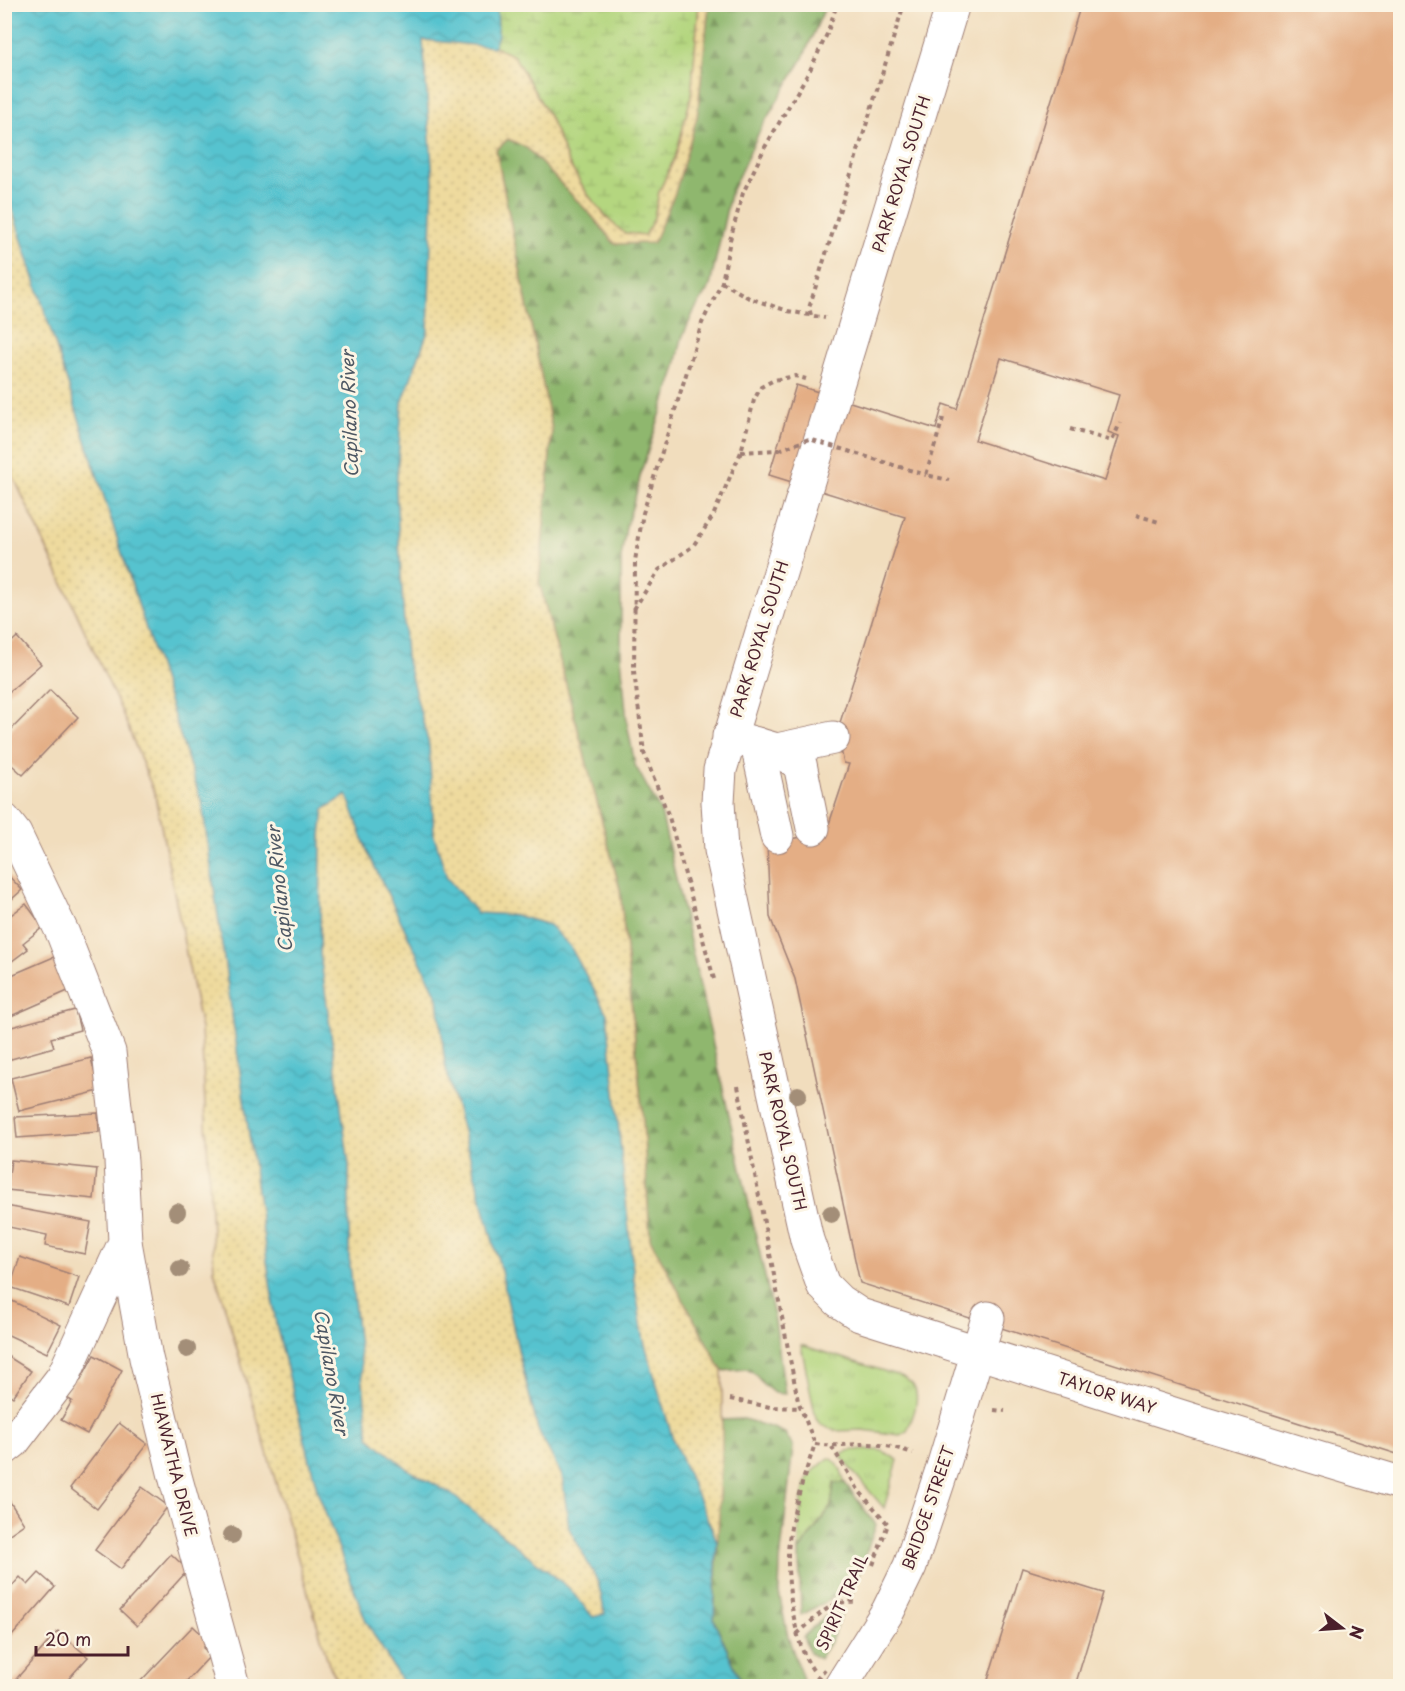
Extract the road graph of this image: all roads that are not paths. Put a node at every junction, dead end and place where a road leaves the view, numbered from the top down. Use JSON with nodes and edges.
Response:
{"nodes":[{"id":1,"x":953,"y":4,"type":"edge"},
{"id":2,"x":833,"y":738,"type":"dead end"},
{"id":3,"x":754,"y":743,"type":"junction"},
{"id":4,"x":4,"y":820,"type":"edge"},
{"id":5,"x":795,"y":833,"type":"dead end"},
{"id":6,"x":125,"y":1242,"type":"junction"},
{"id":7,"x":824,"y":1285,"type":"joint"},
{"id":8,"x":988,"y":1318,"type":"dead end"},
{"id":9,"x":978,"y":1352,"type":"junction"},
{"id":10,"x":4,"y":1449,"type":"edge"},
{"id":11,"x":1401,"y":1483,"type":"edge"},
{"id":12,"x":829,"y":1679,"type":"edge"},
{"id":13,"x":232,"y":1686,"type":"edge"}],
"edges":[{"from":1,"to":3,"type":"street","name":"PARK ROYAL SOUTH"},
{"from":2,"to":3,"type":"street"},
{"from":3,"to":5,"type":"street"},
{"from":3,"to":7,"type":"street","name":"PARK ROYAL SOUTH"},
{"from":4,"to":6,"type":"street","name":"HIAWATHA DRIVE"},
{"from":6,"to":10,"type":"street"},
{"from":6,"to":13,"type":"street","name":"HIAWATHA DRIVE"},
{"from":7,"to":9,"type":"street","name":"TAYLOR WAY"},
{"from":8,"to":9,"type":"street","name":"BRIDGE STREET"},
{"from":9,"to":11,"type":"street","name":"TAYLOR WAY"},
{"from":9,"to":12,"type":"street","name":"BRIDGE STREET"}]}
